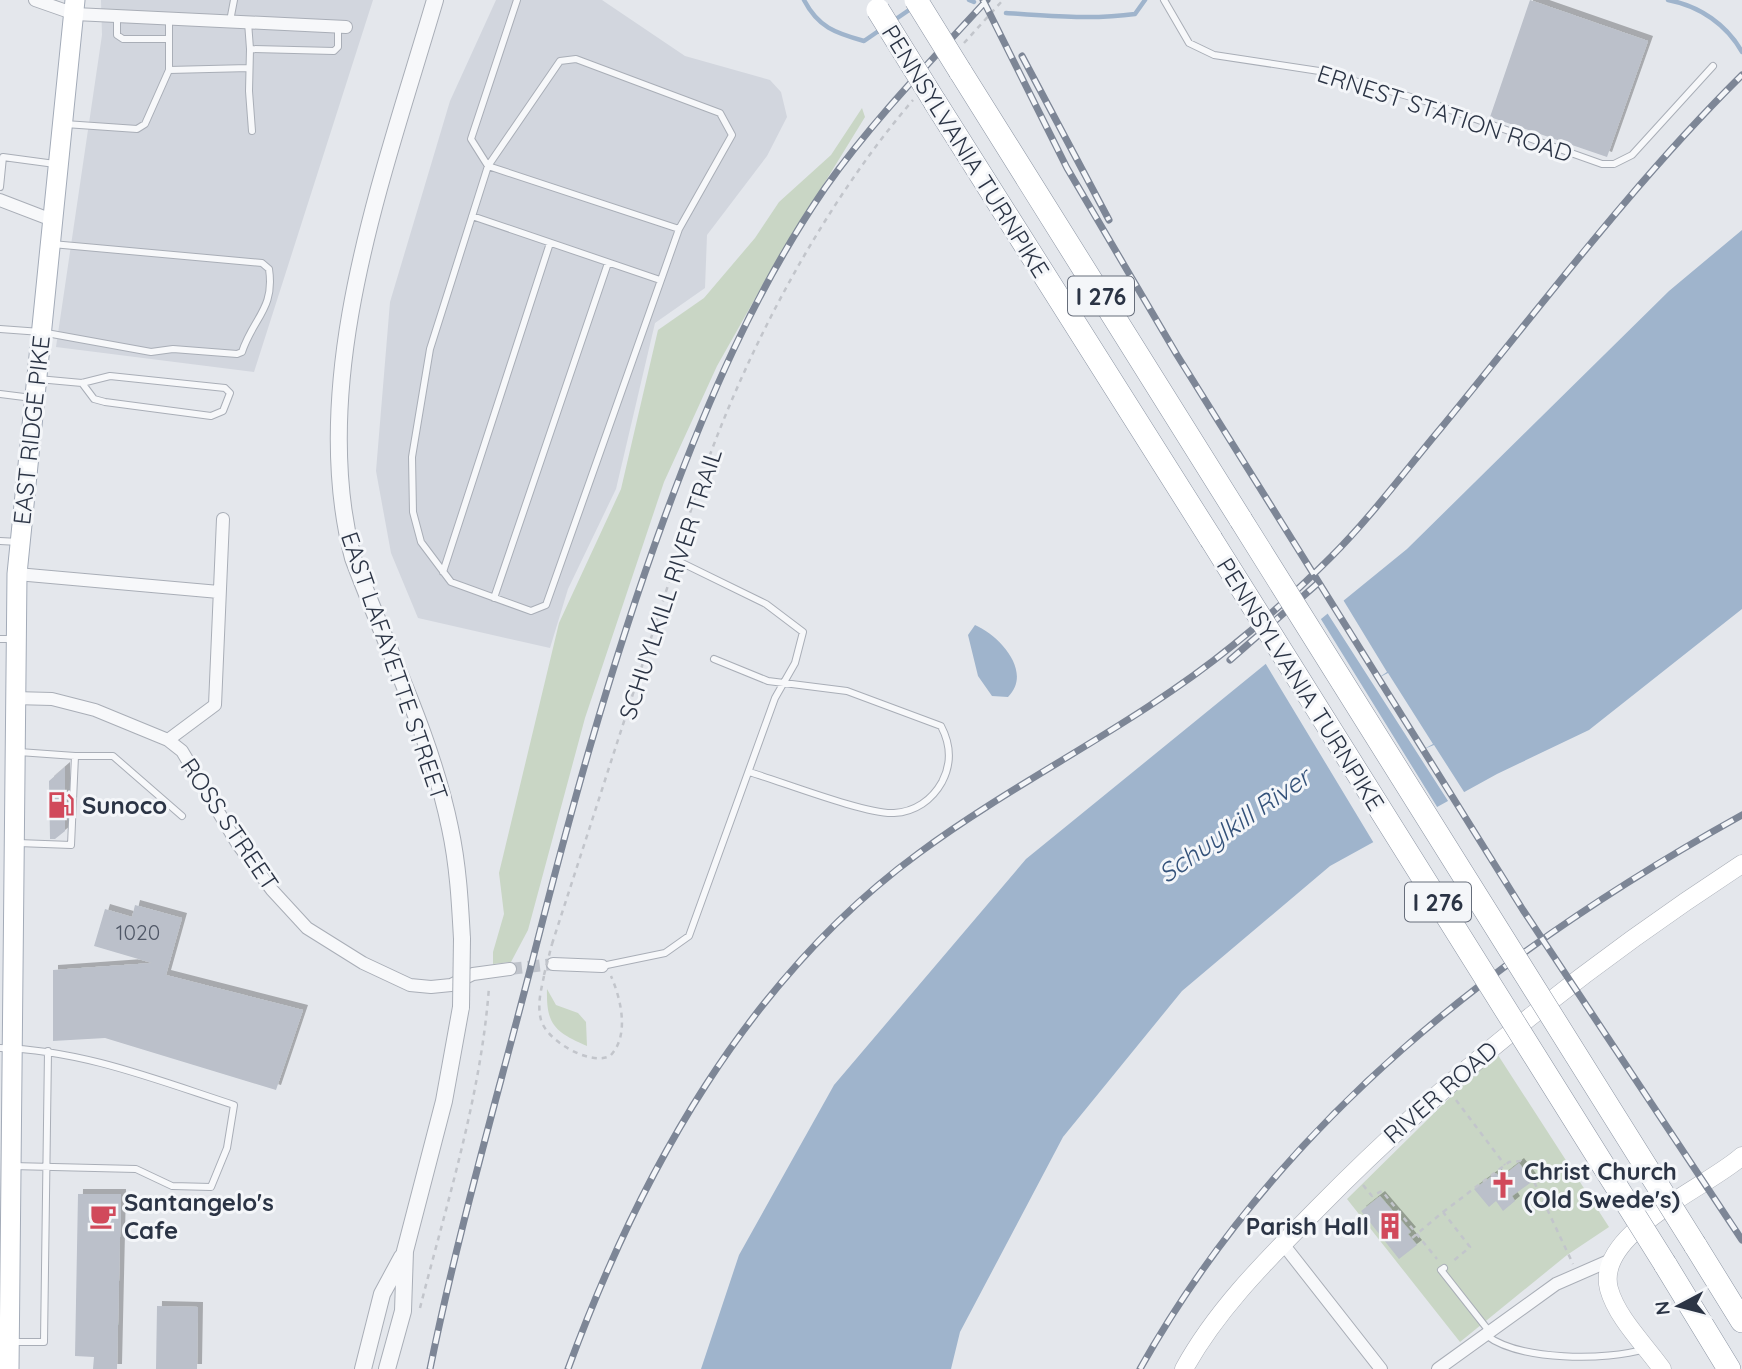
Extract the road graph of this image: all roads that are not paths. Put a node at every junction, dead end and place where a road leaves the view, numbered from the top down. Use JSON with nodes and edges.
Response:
{"nodes":[{"id":1,"x":35,"y":0,"type":"edge"},
{"id":2,"x":234,"y":0,"type":"edge"},
{"id":3,"x":435,"y":0,"type":"edge"},
{"id":4,"x":517,"y":0,"type":"edge"},
{"id":5,"x":916,"y":0,"type":"edge"},
{"id":6,"x":1164,"y":0,"type":"edge"},
{"id":7,"x":875,"y":5,"type":"edge"},
{"id":8,"x":75,"y":7,"type":"edge"},
{"id":9,"x":117,"y":16,"type":"junction"},
{"id":10,"x":169,"y":19,"type":"junction"},
{"id":11,"x":230,"y":21,"type":"junction"},
{"id":12,"x":248,"y":22,"type":"junction"},
{"id":13,"x":342,"y":27,"type":"joint"},
{"id":14,"x":169,"y":39,"type":"junction"},
{"id":15,"x":250,"y":49,"type":"junction"},
{"id":16,"x":1713,"y":66,"type":"dead end"},
{"id":17,"x":249,"y":68,"type":"junction"},
{"id":18,"x":169,"y":70,"type":"junction"},
{"id":19,"x":63,"y":124,"type":"junction"},
{"id":20,"x":252,"y":131,"type":"dead end"},
{"id":21,"x":59,"y":165,"type":"junction"},
{"id":22,"x":488,"y":166,"type":"junction"},
{"id":23,"x":0,"y":187,"type":"edge"},
{"id":24,"x":0,"y":200,"type":"edge"},
{"id":25,"x":472,"y":216,"type":"junction"},
{"id":26,"x":52,"y":220,"type":"junction"},
{"id":27,"x":679,"y":229,"type":"junction"},
{"id":28,"x":551,"y":243,"type":"junction"},
{"id":29,"x":50,"y":244,"type":"junction"},
{"id":30,"x":608,"y":262,"type":"junction"},
{"id":31,"x":660,"y":280,"type":"junction"},
{"id":32,"x":0,"y":328,"type":"edge"},
{"id":33,"x":41,"y":332,"type":"junction"},
{"id":34,"x":82,"y":383,"type":"junction"},
{"id":35,"x":35,"y":389,"type":"junction"},
{"id":36,"x":0,"y":394,"type":"edge"},
{"id":37,"x":223,"y":519,"type":"dead end"},
{"id":38,"x":10,"y":542,"type":"edge"},
{"id":39,"x":676,"y":560,"type":"road end"},
{"id":40,"x":443,"y":572,"type":"junction"},
{"id":41,"x":16,"y":574,"type":"junction"},
{"id":42,"x":219,"y":592,"type":"junction"},
{"id":43,"x":494,"y":598,"type":"junction"},
{"id":44,"x":8,"y":639,"type":"edge"},
{"id":45,"x":714,"y":659,"type":"dead end"},
{"id":46,"x":785,"y":681,"type":"junction"},
{"id":47,"x":14,"y":698,"type":"junction"},
{"id":48,"x":7,"y":725,"type":"edge"},
{"id":49,"x":168,"y":740,"type":"junction"},
{"id":50,"x":14,"y":751,"type":"junction"},
{"id":51,"x":75,"y":756,"type":"junction"},
{"id":52,"x":749,"y":772,"type":"junction"},
{"id":53,"x":7,"y":800,"type":"edge"},
{"id":54,"x":182,"y":816,"type":"dead end"},
{"id":55,"x":13,"y":842,"type":"junction"},
{"id":56,"x":7,"y":863,"type":"edge"},
{"id":57,"x":1742,"y":864,"type":"edge"},
{"id":58,"x":553,"y":964,"type":"tunnel mouth"},
{"id":59,"x":602,"y":966,"type":"joint"},
{"id":60,"x":510,"y":969,"type":"tunnel mouth"},
{"id":61,"x":6,"y":1049,"type":"edge"},
{"id":62,"x":48,"y":1051,"type":"junction"},
{"id":63,"x":5,"y":1127,"type":"edge"},
{"id":64,"x":1742,"y":1156,"type":"edge"},
{"id":65,"x":10,"y":1166,"type":"junction"},
{"id":66,"x":47,"y":1167,"type":"junction"},
{"id":67,"x":1283,"y":1244,"type":"junction"},
{"id":68,"x":405,"y":1251,"type":"junction"},
{"id":69,"x":1611,"y":1260,"type":"junction"},
{"id":70,"x":1444,"y":1268,"type":"road end"},
{"id":71,"x":5,"y":1320,"type":"edge"},
{"id":72,"x":1742,"y":1321,"type":"edge"},
{"id":73,"x":1487,"y":1332,"type":"junction"},
{"id":74,"x":9,"y":1342,"type":"junction"},
{"id":75,"x":1647,"y":1348,"type":"junction"},
{"id":76,"x":6,"y":1365,"type":"edge"},
{"id":77,"x":1190,"y":1366,"type":"edge"},
{"id":78,"x":363,"y":1369,"type":"edge"},
{"id":79,"x":387,"y":1369,"type":"edge"},
{"id":80,"x":1381,"y":1369,"type":"edge"},
{"id":81,"x":1438,"y":1369,"type":"edge"},
{"id":82,"x":1662,"y":1369,"type":"edge"},
{"id":83,"x":1729,"y":1369,"type":"edge"}],
"edges":[{"from":1,"to":8,"type":"street"},
{"from":2,"to":11,"type":"lane"},
{"from":3,"to":68,"type":"street","name":"EAST LAFAYETTE STREET","bridge":true},
{"from":4,"to":22,"type":"lane"},
{"from":5,"to":72,"type":"highway","name":"PENNSYLVANIA TURNPIKE","number":"I 276","bridge":true},
{"from":6,"to":16,"type":"lane","name":"ERNEST STATION ROAD"},
{"from":7,"to":83,"type":"highway","name":"PENNSYLVANIA TURNPIKE","number":"I 276","bridge":true},
{"from":8,"to":9,"type":"street"},
{"from":8,"to":19,"type":"main road","name":"EAST RIDGE PIKE"},
{"from":9,"to":10,"type":"street"},
{"from":9,"to":14,"type":"lane"},
{"from":10,"to":11,"type":"street"},
{"from":10,"to":14,"type":"lane"},
{"from":11,"to":12,"type":"street"},
{"from":12,"to":13,"type":"street"},
{"from":12,"to":15,"type":"lane"},
{"from":13,"to":15,"type":"lane"},
{"from":14,"to":18,"type":"lane"},
{"from":15,"to":17,"type":"lane"},
{"from":17,"to":18,"type":"lane"},
{"from":17,"to":20,"type":"lane"},
{"from":18,"to":19,"type":"lane"},
{"from":19,"to":21,"type":"main road","name":"EAST RIDGE PIKE"},
{"from":21,"to":23,"type":"lane"},
{"from":21,"to":26,"type":"main road","name":"EAST RIDGE PIKE"},
{"from":22,"to":25,"type":"lane"},
{"from":22,"to":27,"type":"lane"},
{"from":22,"to":27,"type":"lane"},
{"from":24,"to":26,"type":"street"},
{"from":25,"to":28,"type":"lane"},
{"from":25,"to":40,"type":"lane"},
{"from":26,"to":29,"type":"main road","name":"EAST RIDGE PIKE"},
{"from":27,"to":31,"type":"lane"},
{"from":28,"to":30,"type":"lane"},
{"from":28,"to":40,"type":"lane"},
{"from":29,"to":33,"type":"main road","name":"EAST RIDGE PIKE"},
{"from":29,"to":33,"type":"lane"},
{"from":30,"to":31,"type":"lane"},
{"from":30,"to":43,"type":"lane"},
{"from":31,"to":43,"type":"lane"},
{"from":32,"to":33,"type":"lane"},
{"from":33,"to":35,"type":"main road","name":"EAST RIDGE PIKE"},
{"from":34,"to":34,"type":"lane"},
{"from":34,"to":35,"type":"lane"},
{"from":35,"to":36,"type":"lane"},
{"from":35,"to":38,"type":"main road","name":"EAST RIDGE PIKE"},
{"from":37,"to":42,"type":"street"},
{"from":38,"to":41,"type":"main road","name":"EAST RIDGE PIKE"},
{"from":39,"to":46,"type":"lane"},
{"from":40,"to":43,"type":"lane"},
{"from":41,"to":42,"type":"street"},
{"from":41,"to":44,"type":"main road","name":"EAST RIDGE PIKE"},
{"from":42,"to":49,"type":"street"},
{"from":44,"to":47,"type":"main road","name":"EAST RIDGE PIKE"},
{"from":45,"to":46,"type":"lane"},
{"from":46,"to":52,"type":"lane"},
{"from":46,"to":52,"type":"lane"},
{"from":47,"to":48,"type":"main road","name":"EAST RIDGE PIKE"},
{"from":47,"to":49,"type":"street","name":"ROSS STREET"},
{"from":48,"to":50,"type":"main road","name":"EAST RIDGE PIKE"},
{"from":49,"to":60,"type":"street","name":"ROSS STREET"},
{"from":50,"to":51,"type":"lane"},
{"from":50,"to":53,"type":"main road","name":"EAST RIDGE PIKE"},
{"from":51,"to":54,"type":"lane"},
{"from":51,"to":55,"type":"lane"},
{"from":52,"to":59,"type":"lane"},
{"from":53,"to":55,"type":"main road","name":"EAST RIDGE PIKE"},
{"from":55,"to":56,"type":"main road","name":"EAST RIDGE PIKE"},
{"from":56,"to":61,"type":"main road","name":"EAST RIDGE PIKE"},
{"from":57,"to":67,"type":"main road","name":"RIVER ROAD"},
{"from":58,"to":59,"type":"street"},
{"from":61,"to":62,"type":"lane"},
{"from":61,"to":63,"type":"main road","name":"EAST RIDGE PIKE"},
{"from":62,"to":66,"type":"lane"},
{"from":62,"to":66,"type":"lane"},
{"from":63,"to":65,"type":"main road","name":"EAST RIDGE PIKE"},
{"from":64,"to":69,"type":"main road"},
{"from":65,"to":66,"type":"lane"},
{"from":65,"to":71,"type":"main road","name":"EAST RIDGE PIKE"},
{"from":66,"to":74,"type":"lane"},
{"from":67,"to":77,"type":"main road","name":"RIVER ROAD"},
{"from":67,"to":80,"type":"street"},
{"from":68,"to":78,"type":"street","name":"EAST LAFAYETTE STREET"},
{"from":68,"to":79,"type":"street","name":"EAST LAFAYETTE STREET"},
{"from":69,"to":73,"type":"street"},
{"from":69,"to":75,"type":"main road"},
{"from":70,"to":73,"type":"lane"},
{"from":71,"to":74,"type":"main road","name":"EAST RIDGE PIKE"},
{"from":73,"to":75,"type":"lane"},
{"from":73,"to":81,"type":"street"},
{"from":74,"to":76,"type":"main road","name":"EAST RIDGE PIKE"},
{"from":75,"to":82,"type":"main road"}]}
